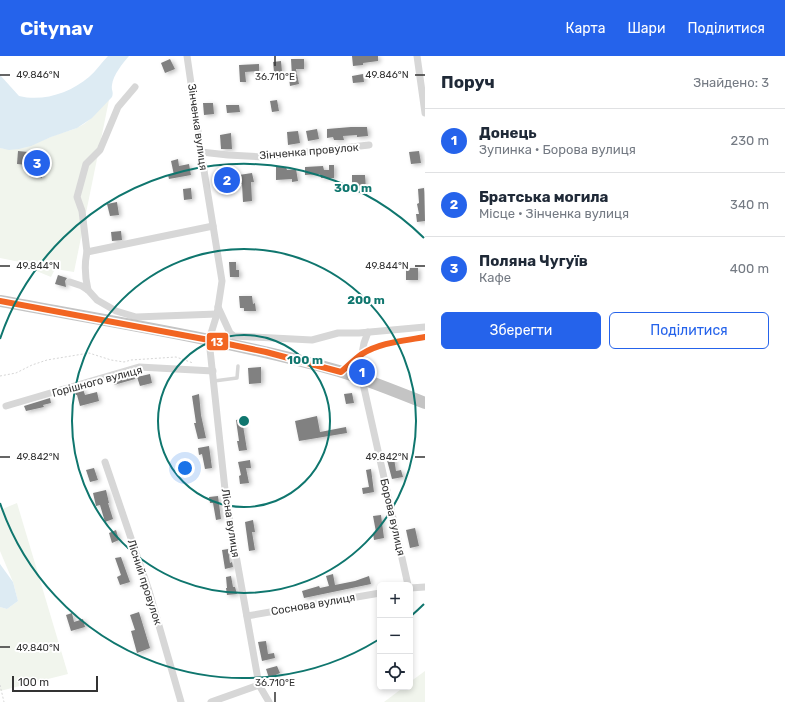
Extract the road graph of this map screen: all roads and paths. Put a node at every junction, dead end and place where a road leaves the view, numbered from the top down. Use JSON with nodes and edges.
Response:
{"nodes":[{"id":1,"x":187,"y":56,"type":"edge"},
{"id":2,"x":417,"y":56,"type":"edge"},
{"id":3,"x":423,"y":72,"type":"edge"},
{"id":4,"x":135,"y":87,"type":"dead end"},
{"id":5,"x":425,"y":113,"type":"edge"},
{"id":6,"x":369,"y":145,"type":"dead end"},
{"id":7,"x":201,"y":152,"type":"junction"},
{"id":8,"x":213,"y":226,"type":"junction"},
{"id":9,"x":87,"y":252,"type":"junction"},
{"id":10,"x":70,"y":282,"type":"dead end"},
{"id":11,"x":88,"y":290,"type":"junction"},
{"id":12,"x":0,"y":301,"type":"edge"},
{"id":13,"x":218,"y":310,"type":"junction"},
{"id":14,"x":425,"y":326,"type":"edge"},
{"id":15,"x":368,"y":332,"type":"junction"},
{"id":16,"x":425,"y":337,"type":"edge"},
{"id":17,"x":209,"y":340,"type":"junction"},
{"id":18,"x":362,"y":354,"type":"junction"},
{"id":19,"x":193,"y":363,"type":"dead end"},
{"id":20,"x":238,"y":366,"type":"dead end"},
{"id":21,"x":213,"y":371,"type":"junction"},
{"id":22,"x":341,"y":372,"type":"junction"},
{"id":23,"x":0,"y":376,"type":"edge"},
{"id":24,"x":362,"y":379,"type":"junction"},
{"id":25,"x":214,"y":381,"type":"junction"},
{"id":26,"x":425,"y":403,"type":"edge"},
{"id":27,"x":6,"y":406,"type":"dead end"},
{"id":28,"x":106,"y":462,"type":"dead end"},
{"id":29,"x":407,"y":582,"type":"edge"},
{"id":30,"x":425,"y":587,"type":"edge"},
{"id":31,"x":413,"y":588,"type":"edge"},
{"id":32,"x":377,"y":594,"type":"edge"},
{"id":33,"x":247,"y":616,"type":"junction"},
{"id":34,"x":0,"y":685,"type":"edge"},
{"id":35,"x":259,"y":685,"type":"junction"},
{"id":36,"x":4,"y":702,"type":"edge"},
{"id":37,"x":181,"y":702,"type":"edge"},
{"id":38,"x":211,"y":702,"type":"edge"},
{"id":39,"x":269,"y":702,"type":"edge"}],
"edges":[{"from":1,"to":7,"type":"street","name":"Зінченка вулиця"},
{"from":2,"to":3,"type":"street"},
{"from":3,"to":5,"type":"street"},
{"from":4,"to":9,"type":"street"},
{"from":6,"to":7,"type":"street","name":"Зінченка провулок"},
{"from":7,"to":8,"type":"street","name":"Зінченка вулиця"},
{"from":8,"to":9,"type":"street"},
{"from":8,"to":13,"type":"street","name":"Зінченка вулиця"},
{"from":9,"to":11,"type":"street"},
{"from":10,"to":11,"type":"street"},
{"from":11,"to":13,"type":"street"},
{"from":12,"to":17,"type":"highway"},
{"from":13,"to":15,"type":"street"},
{"from":13,"to":17,"type":"street","name":"Зінченка вулиця"},
{"from":14,"to":15,"type":"street"},
{"from":15,"to":18,"type":"street"},
{"from":16,"to":18,"type":"street"},
{"from":17,"to":21,"type":"street","name":"Лісна вулиця"},
{"from":17,"to":22,"type":"highway"},
{"from":18,"to":22,"type":"street"},
{"from":19,"to":23,"type":"path"},
{"from":20,"to":25,"type":"lane"},
{"from":21,"to":25,"type":"street","name":"Лісна вулиця"},
{"from":21,"to":27,"type":"street","name":"Горішного вулиця"},
{"from":22,"to":24,"type":"highway"},
{"from":24,"to":26,"type":"highway"},
{"from":24,"to":29,"type":"street","name":"Борова вулиця"},
{"from":25,"to":33,"type":"street","name":"Лісна вулиця"},
{"from":28,"to":37,"type":"street","name":"Лісний провулок"},
{"from":30,"to":31,"type":"street"},
{"from":32,"to":33,"type":"street","name":"Соснова вулиця"},
{"from":33,"to":35,"type":"street","name":"Лісна вулиця"},
{"from":34,"to":36,"type":"path"},
{"from":35,"to":38,"type":"street"},
{"from":35,"to":39,"type":"street","name":"Лісна вулиця"}]}
